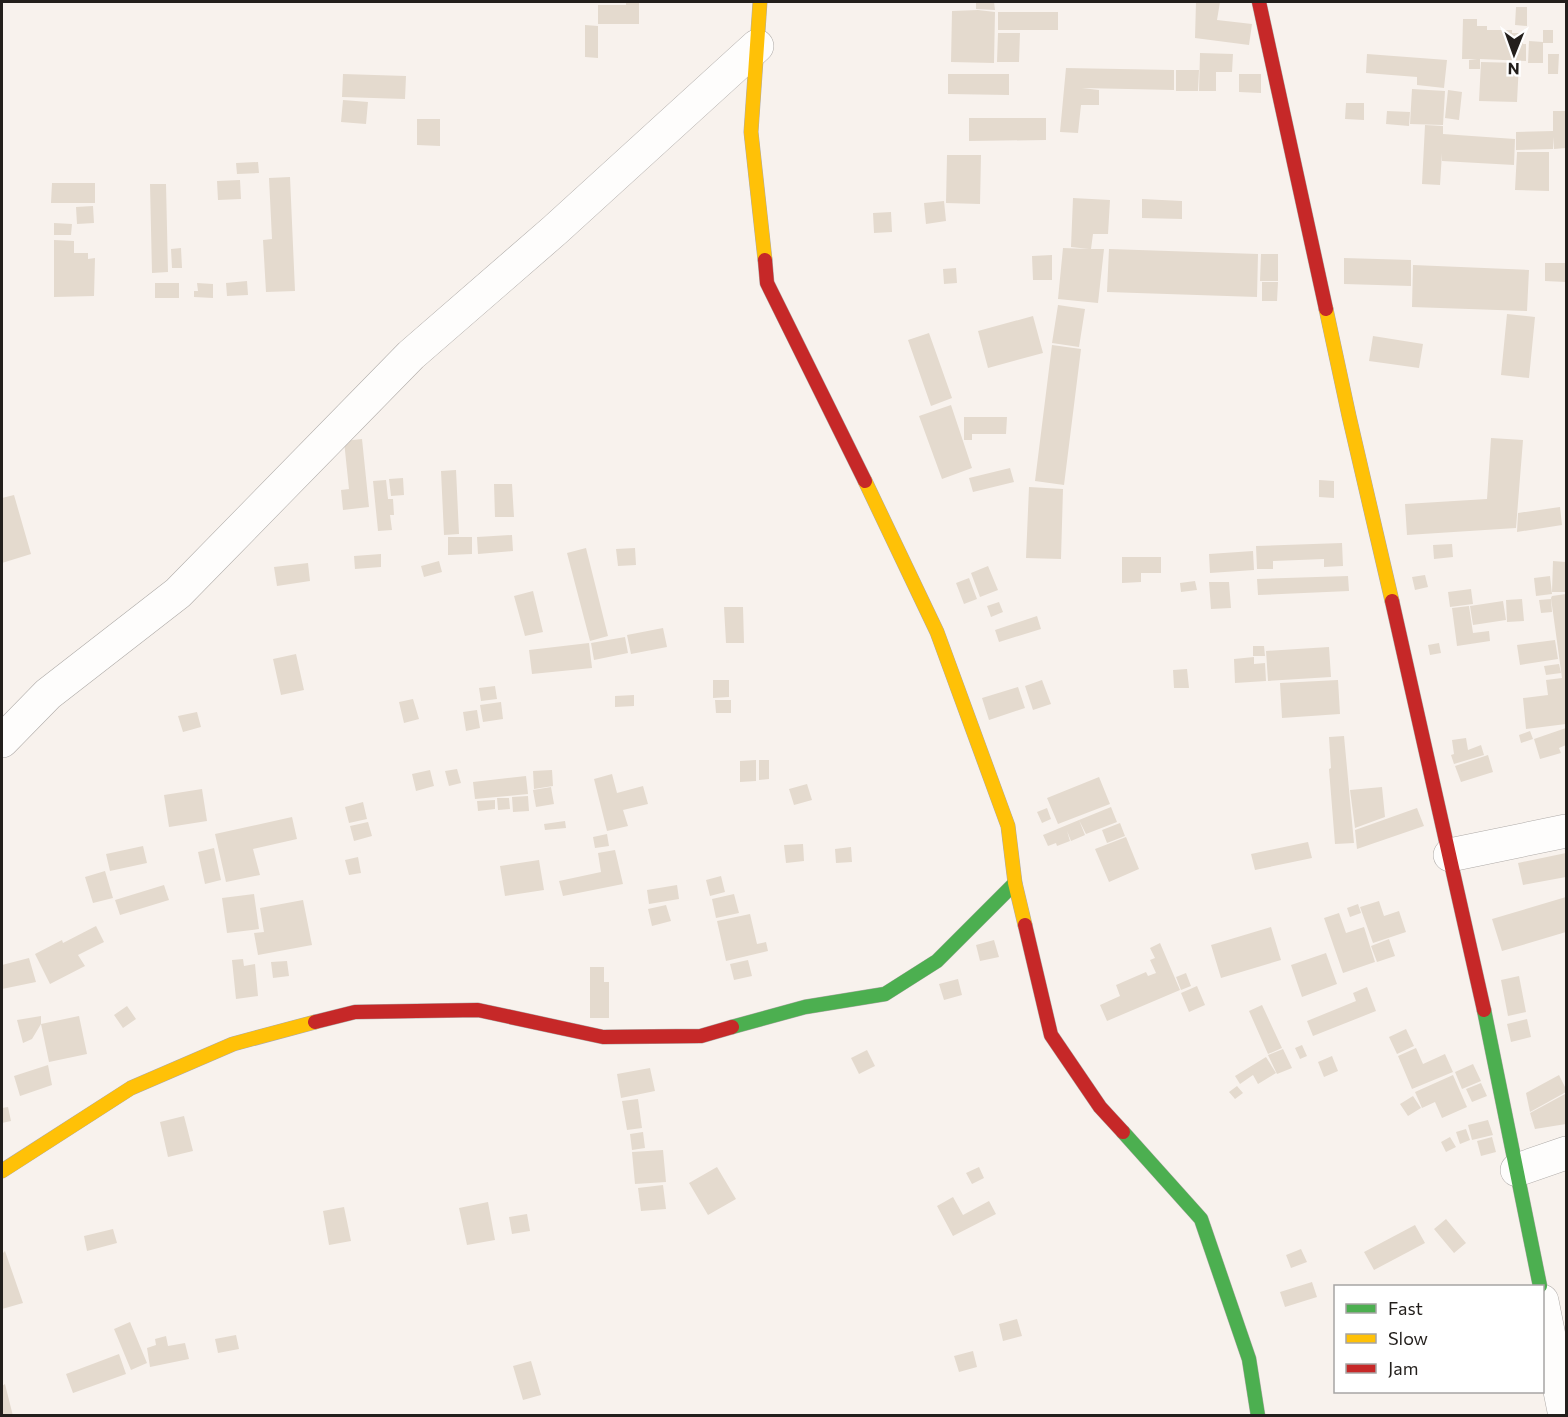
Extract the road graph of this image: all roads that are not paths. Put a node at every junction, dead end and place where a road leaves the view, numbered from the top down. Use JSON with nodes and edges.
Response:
{"nodes":[{"id":1,"x":760,"y":2,"type":"edge"},
{"id":2,"x":1259,"y":2,"type":"edge"},
{"id":3,"x":757,"y":46,"type":"junction"},
{"id":4,"x":2,"y":741,"type":"edge"},
{"id":5,"x":1566,"y":831,"type":"edge"},
{"id":6,"x":1450,"y":855,"type":"junction"},
{"id":7,"x":1014,"y":883,"type":"junction"},
{"id":8,"x":1566,"y":1152,"type":"edge"},
{"id":9,"x":1517,"y":1170,"type":"junction"},
{"id":10,"x":2,"y":1171,"type":"edge"},
{"id":11,"x":1540,"y":1285,"type":"edge"},
{"id":12,"x":1544,"y":1311,"type":"edge"},
{"id":13,"x":1257,"y":1416,"type":"edge"},
{"id":14,"x":1565,"y":1416,"type":"edge"}],
"edges":[{"from":1,"to":3,"type":"street"},
{"from":2,"to":6,"type":"street"},
{"from":3,"to":4,"type":"street"},
{"from":3,"to":7,"type":"street"},
{"from":5,"to":6,"type":"street"},
{"from":6,"to":9,"type":"street"},
{"from":7,"to":10,"type":"street"},
{"from":7,"to":13,"type":"street"},
{"from":8,"to":9,"type":"street"},
{"from":9,"to":11,"type":"street"},
{"from":12,"to":14,"type":"street"}]}
